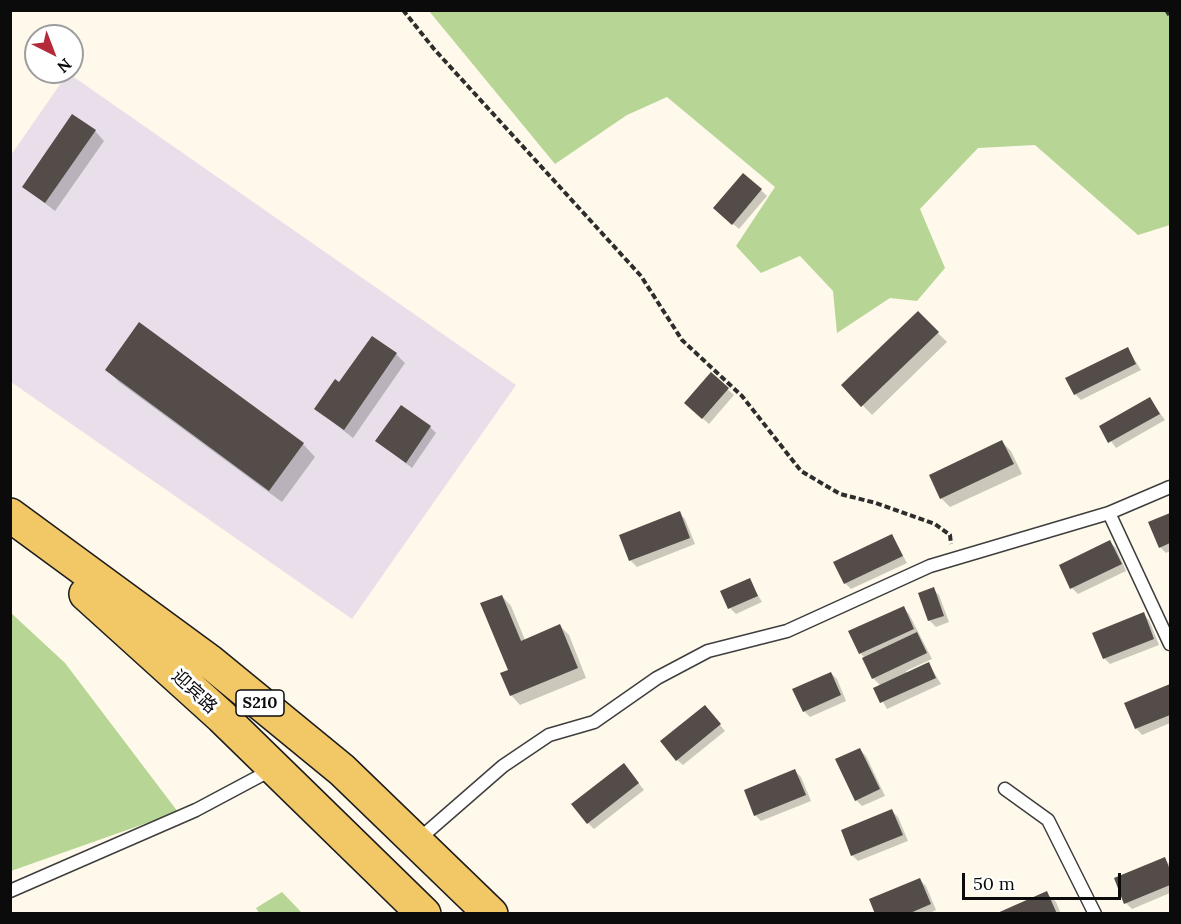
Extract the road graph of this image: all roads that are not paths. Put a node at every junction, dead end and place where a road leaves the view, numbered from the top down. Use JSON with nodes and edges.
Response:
{"nodes":[{"id":1,"x":1170,"y":487,"type":"edge"},
{"id":2,"x":1109,"y":513,"type":"junction"},
{"id":3,"x":10,"y":515,"type":"edge"},
{"id":4,"x":10,"y":527,"type":"edge"},
{"id":5,"x":1170,"y":644,"type":"edge"},
{"id":6,"x":274,"y":768,"type":"junction"},
{"id":7,"x":1005,"y":789,"type":"dead end"},
{"id":8,"x":417,"y":840,"type":"junction"},
{"id":9,"x":10,"y":891,"type":"edge"},
{"id":10,"x":424,"y":914,"type":"edge"},
{"id":11,"x":491,"y":914,"type":"edge"},
{"id":12,"x":1095,"y":914,"type":"edge"}],
"edges":[{"from":1,"to":2,"type":"lane"},
{"from":2,"to":5,"type":"lane"},
{"from":2,"to":8,"type":"lane"},
{"from":3,"to":8,"type":"main road","number":"S210"},
{"from":4,"to":6,"type":"main road","name":"迎宾路","number":"S210"},
{"from":6,"to":9,"type":"lane"},
{"from":6,"to":10,"type":"main road","name":"迎宾路","number":"S210"},
{"from":7,"to":12,"type":"lane"},
{"from":8,"to":11,"type":"main road","number":"S210"}]}
